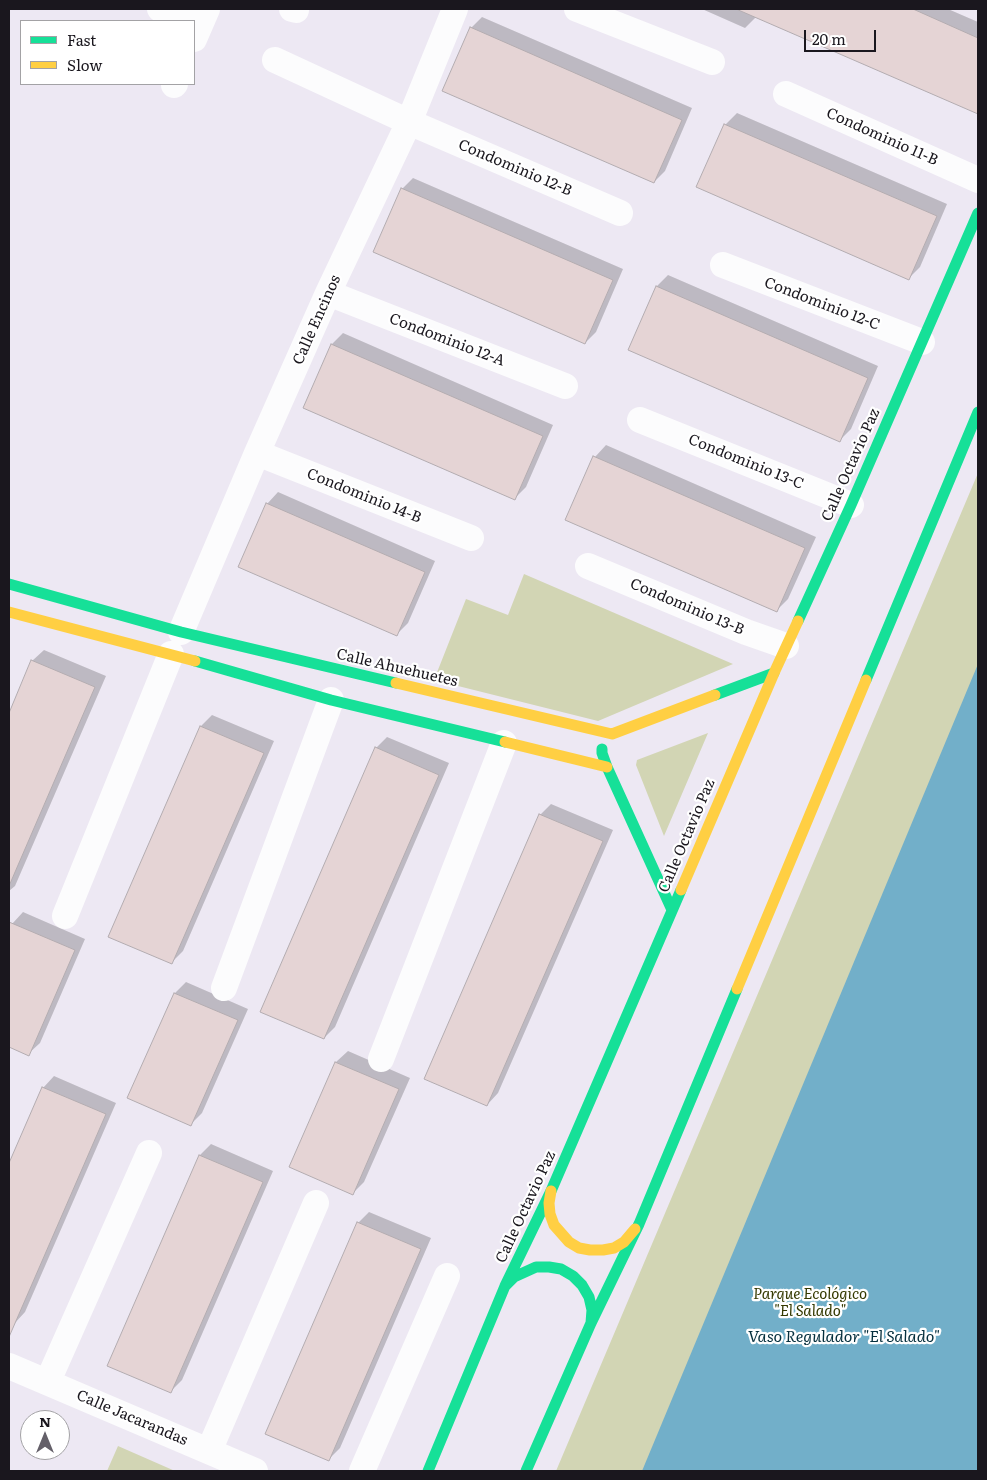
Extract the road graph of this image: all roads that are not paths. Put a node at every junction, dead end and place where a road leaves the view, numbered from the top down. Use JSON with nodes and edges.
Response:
{"nodes":[{"id":1,"x":160,"y":9,"type":"edge"},
{"id":2,"x":292,"y":9,"type":"edge"},
{"id":3,"x":296,"y":9,"type":"edge"},
{"id":4,"x":456,"y":9,"type":"edge"},
{"id":5,"x":577,"y":9,"type":"edge"},
{"id":6,"x":189,"y":20,"type":"edge"},
{"id":7,"x":275,"y":60,"type":"dead end"},
{"id":8,"x":712,"y":62,"type":"dead end"},
{"id":9,"x":786,"y":94,"type":"dead end"},
{"id":10,"x":409,"y":122,"type":"junction"},
{"id":11,"x":978,"y":180,"type":"edge"},
{"id":12,"x":620,"y":213,"type":"dead end"},
{"id":13,"x":978,"y":214,"type":"edge"},
{"id":14,"x":723,"y":265,"type":"dead end"},
{"id":15,"x":328,"y":293,"type":"junction"},
{"id":16,"x":922,"y":342,"type":"junction"},
{"id":17,"x":565,"y":386,"type":"dead end"},
{"id":18,"x":978,"y":412,"type":"edge"},
{"id":19,"x":640,"y":420,"type":"dead end"},
{"id":20,"x":257,"y":453,"type":"junction"},
{"id":21,"x":851,"y":505,"type":"junction"},
{"id":22,"x":471,"y":538,"type":"dead end"},
{"id":23,"x":588,"y":566,"type":"dead end"},
{"id":24,"x":9,"y":584,"type":"edge"},
{"id":25,"x":9,"y":612,"type":"edge"},
{"id":26,"x":176,"y":643,"type":"junction"},
{"id":27,"x":786,"y":646,"type":"junction"},
{"id":28,"x":774,"y":673,"type":"junction"},
{"id":29,"x":331,"y":700,"type":"junction"},
{"id":30,"x":612,"y":734,"type":"junction"},
{"id":31,"x":504,"y":743,"type":"junction"},
{"id":32,"x":607,"y":767,"type":"junction"},
{"id":33,"x":672,"y":910,"type":"junction"},
{"id":34,"x":65,"y":916,"type":"dead end"},
{"id":35,"x":224,"y":988,"type":"dead end"},
{"id":36,"x":381,"y":1059,"type":"dead end"},
{"id":37,"x":149,"y":1153,"type":"dead end"},
{"id":38,"x":551,"y":1191,"type":"junction"},
{"id":39,"x":316,"y":1203,"type":"dead end"},
{"id":40,"x":639,"y":1224,"type":"junction"},
{"id":41,"x":447,"y":1276,"type":"dead end"},
{"id":42,"x":505,"y":1286,"type":"junction"},
{"id":43,"x":591,"y":1323,"type":"junction"},
{"id":44,"x":9,"y":1366,"type":"edge"},
{"id":45,"x":48,"y":1381,"type":"junction"},
{"id":46,"x":209,"y":1451,"type":"junction"},
{"id":47,"x":255,"y":1471,"type":"edge"},
{"id":48,"x":362,"y":1471,"type":"edge"},
{"id":49,"x":428,"y":1471,"type":"edge"},
{"id":50,"x":526,"y":1471,"type":"edge"}],
"edges":[{"from":1,"to":6,"type":"street"},
{"from":2,"to":3,"type":"street"},
{"from":4,"to":10,"type":"street","name":"Calle Encinos"},
{"from":5,"to":8,"type":"street"},
{"from":7,"to":10,"type":"street","name":"Condominio 12-B"},
{"from":9,"to":11,"type":"street","name":"Condominio 11-B"},
{"from":10,"to":12,"type":"street","name":"Condominio 12-B"},
{"from":10,"to":15,"type":"street","name":"Calle Encinos"},
{"from":13,"to":16,"type":"street","name":"Calle Octavio Paz"},
{"from":14,"to":16,"type":"street","name":"Condominio 12-C"},
{"from":15,"to":17,"type":"street","name":"Condominio 12-A"},
{"from":15,"to":20,"type":"street","name":"Calle Encinos"},
{"from":16,"to":21,"type":"street","name":"Calle Octavio Paz"},
{"from":18,"to":40,"type":"street"},
{"from":19,"to":21,"type":"street","name":"Condominio 13-C"},
{"from":20,"to":22,"type":"street","name":"Condominio 14-B"},
{"from":20,"to":26,"type":"street","name":"Calle Encinos"},
{"from":21,"to":27,"type":"street","name":"Calle Octavio Paz"},
{"from":23,"to":27,"type":"street","name":"Condominio 13-B"},
{"from":24,"to":26,"type":"street","name":"Calle Ahuehuetes"},
{"from":25,"to":26,"type":"street","name":"Calle Ahuehuetes"},
{"from":26,"to":29,"type":"street","name":"Calle Ahuehuetes"},
{"from":26,"to":30,"type":"street","name":"Calle Ahuehuetes"},
{"from":26,"to":34,"type":"street","name":"Calle Encinos"},
{"from":27,"to":28,"type":"street","name":"Calle Octavio Paz"},
{"from":28,"to":30,"type":"street"},
{"from":28,"to":33,"type":"street","name":"Calle Octavio Paz"},
{"from":29,"to":31,"type":"street","name":"Calle Ahuehuetes"},
{"from":29,"to":35,"type":"street"},
{"from":30,"to":32,"type":"street"},
{"from":31,"to":32,"type":"street","name":"Calle Ahuehuetes"},
{"from":31,"to":36,"type":"street"},
{"from":32,"to":33,"type":"street"},
{"from":33,"to":38,"type":"street","name":"Calle Octavio Paz"},
{"from":37,"to":45,"type":"street"},
{"from":38,"to":40,"type":"street"},
{"from":38,"to":42,"type":"street","name":"Calle Octavio Paz"},
{"from":39,"to":46,"type":"street"},
{"from":40,"to":43,"type":"street"},
{"from":41,"to":48,"type":"street"},
{"from":42,"to":43,"type":"street"},
{"from":42,"to":49,"type":"street","name":"Calle Octavio Paz"},
{"from":43,"to":50,"type":"street"},
{"from":44,"to":45,"type":"street","name":"Calle Jacarandas"},
{"from":45,"to":46,"type":"street","name":"Calle Jacarandas"},
{"from":46,"to":47,"type":"street","name":"Calle Jacarandas"}]}
